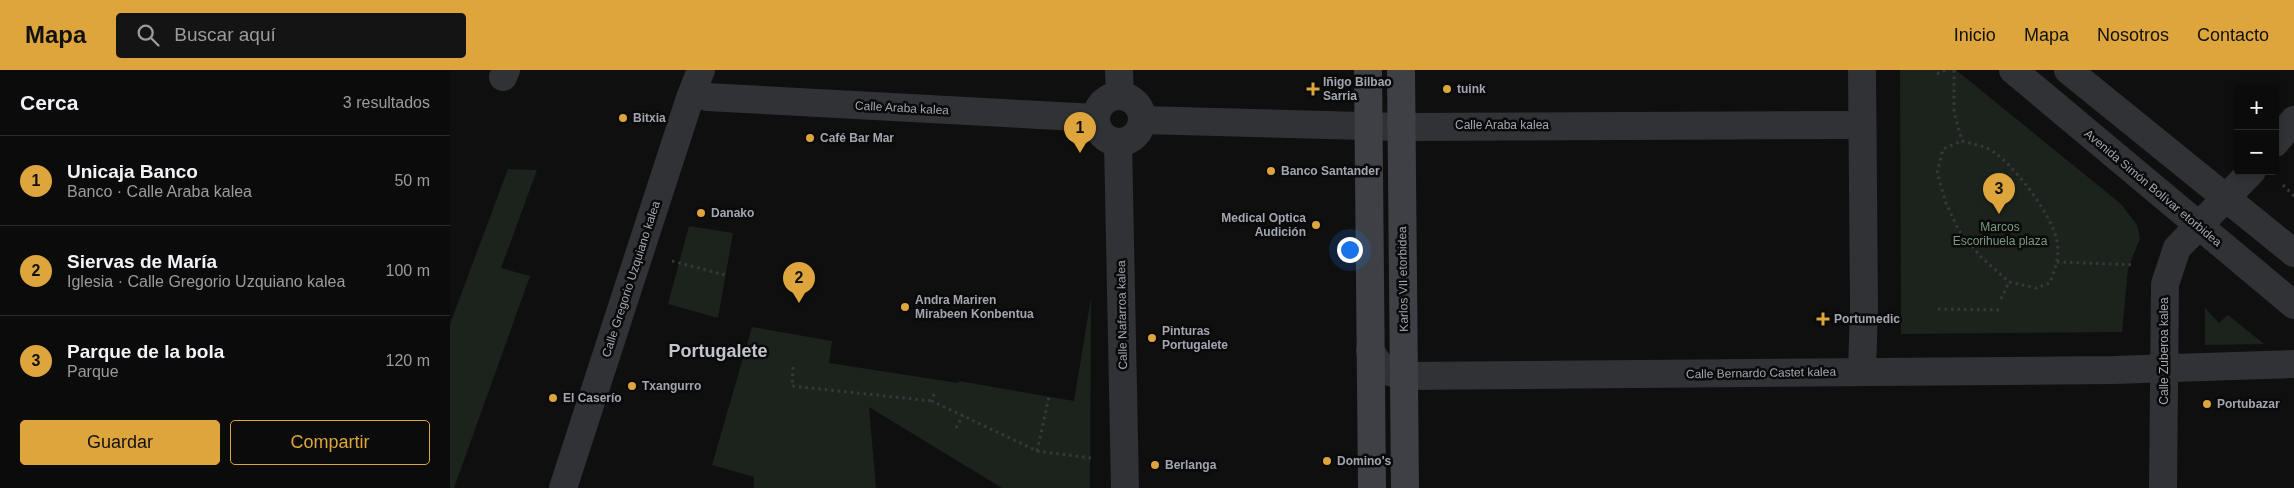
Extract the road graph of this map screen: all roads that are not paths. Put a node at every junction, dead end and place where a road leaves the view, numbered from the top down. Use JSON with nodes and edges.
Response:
{"nodes":[{"id":1,"x":701,"y":70,"type":"edge"},
{"id":2,"x":1368,"y":70,"type":"edge"},
{"id":3,"x":1401,"y":70,"type":"edge"},
{"id":4,"x":1862,"y":70,"type":"edge"},
{"id":5,"x":2013,"y":70,"type":"edge"},
{"id":6,"x":2068,"y":70,"type":"edge"},
{"id":7,"x":1120,"y":83,"type":"edge"},
{"id":8,"x":707,"y":97,"type":"dead end"},
{"id":9,"x":1096,"y":118,"type":"junction"},
{"id":10,"x":1142,"y":120,"type":"junction"},
{"id":11,"x":2294,"y":120,"type":"edge"},
{"id":12,"x":1862,"y":125,"type":"junction"},
{"id":13,"x":1368,"y":126,"type":"junction"},
{"id":14,"x":1401,"y":127,"type":"junction"},
{"id":15,"x":2279,"y":138,"type":"edge"},
{"id":16,"x":1118,"y":142,"type":"junction"},
{"id":17,"x":2248,"y":175,"type":"edge"},
{"id":18,"x":2225,"y":198,"type":"junction"},
{"id":19,"x":2198,"y":226,"type":"junction"},
{"id":20,"x":2294,"y":253,"type":"edge"},
{"id":21,"x":2294,"y":304,"type":"edge"},
{"id":22,"x":1370,"y":350,"type":"junction"},
{"id":23,"x":2294,"y":364,"type":"edge"},
{"id":24,"x":2164,"y":369,"type":"junction"},
{"id":25,"x":1862,"y":372,"type":"junction"},
{"id":26,"x":1404,"y":376,"type":"junction"},
{"id":27,"x":563,"y":488,"type":"edge"},
{"id":28,"x":1125,"y":488,"type":"edge"},
{"id":29,"x":1372,"y":488,"type":"edge"},
{"id":30,"x":1405,"y":488,"type":"edge"},
{"id":31,"x":2163,"y":488,"type":"edge"}],
"edges":[{"from":1,"to":27,"type":"street","name":"Calle Gregorio Uzquiano kalea"},
{"from":2,"to":13,"type":"street"},
{"from":3,"to":14,"type":"street","name":"Karlos VII etorbidea"},
{"from":4,"to":12,"type":"street"},
{"from":5,"to":19,"type":"street","name":"Avenida Simón Bolívar etorbidea"},
{"from":6,"to":18,"type":"street"},
{"from":7,"to":9,"type":"street"},
{"from":7,"to":10,"type":"street"},
{"from":8,"to":9,"type":"street","name":"Calle Araba kalea"},
{"from":9,"to":16,"type":"street"},
{"from":10,"to":13,"type":"street","name":"Calle Araba kalea"},
{"from":10,"to":16,"type":"street"},
{"from":11,"to":15,"type":"street"},
{"from":12,"to":14,"type":"street","name":"Calle Araba kalea"},
{"from":12,"to":25,"type":"street"},
{"from":13,"to":14,"type":"street","name":"Calle Araba kalea"},
{"from":13,"to":22,"type":"street"},
{"from":14,"to":26,"type":"street","name":"Karlos VII etorbidea"},
{"from":16,"to":28,"type":"street","name":"Calle Nafarroa kalea"},
{"from":17,"to":18,"type":"street","name":"Calle Zuberoa kalea"},
{"from":18,"to":19,"type":"street","name":"Calle Zuberoa kalea"},
{"from":18,"to":20,"type":"street"},
{"from":19,"to":21,"type":"street","name":"Avenida Simón Bolívar etorbidea"},
{"from":19,"to":24,"type":"street","name":"Calle Zuberoa kalea"},
{"from":22,"to":26,"type":"street","name":"Calle Bernardo Castet kalea"},
{"from":22,"to":29,"type":"street"},
{"from":23,"to":24,"type":"street","name":"Calle Bernardo Castet kalea"},
{"from":24,"to":25,"type":"street","name":"Calle Bernardo Castet kalea"},
{"from":24,"to":31,"type":"street","name":"Calle Zuberoa kalea"},
{"from":25,"to":26,"type":"street","name":"Calle Bernardo Castet kalea"},
{"from":26,"to":30,"type":"street","name":"Karlos VII etorbidea"}]}
